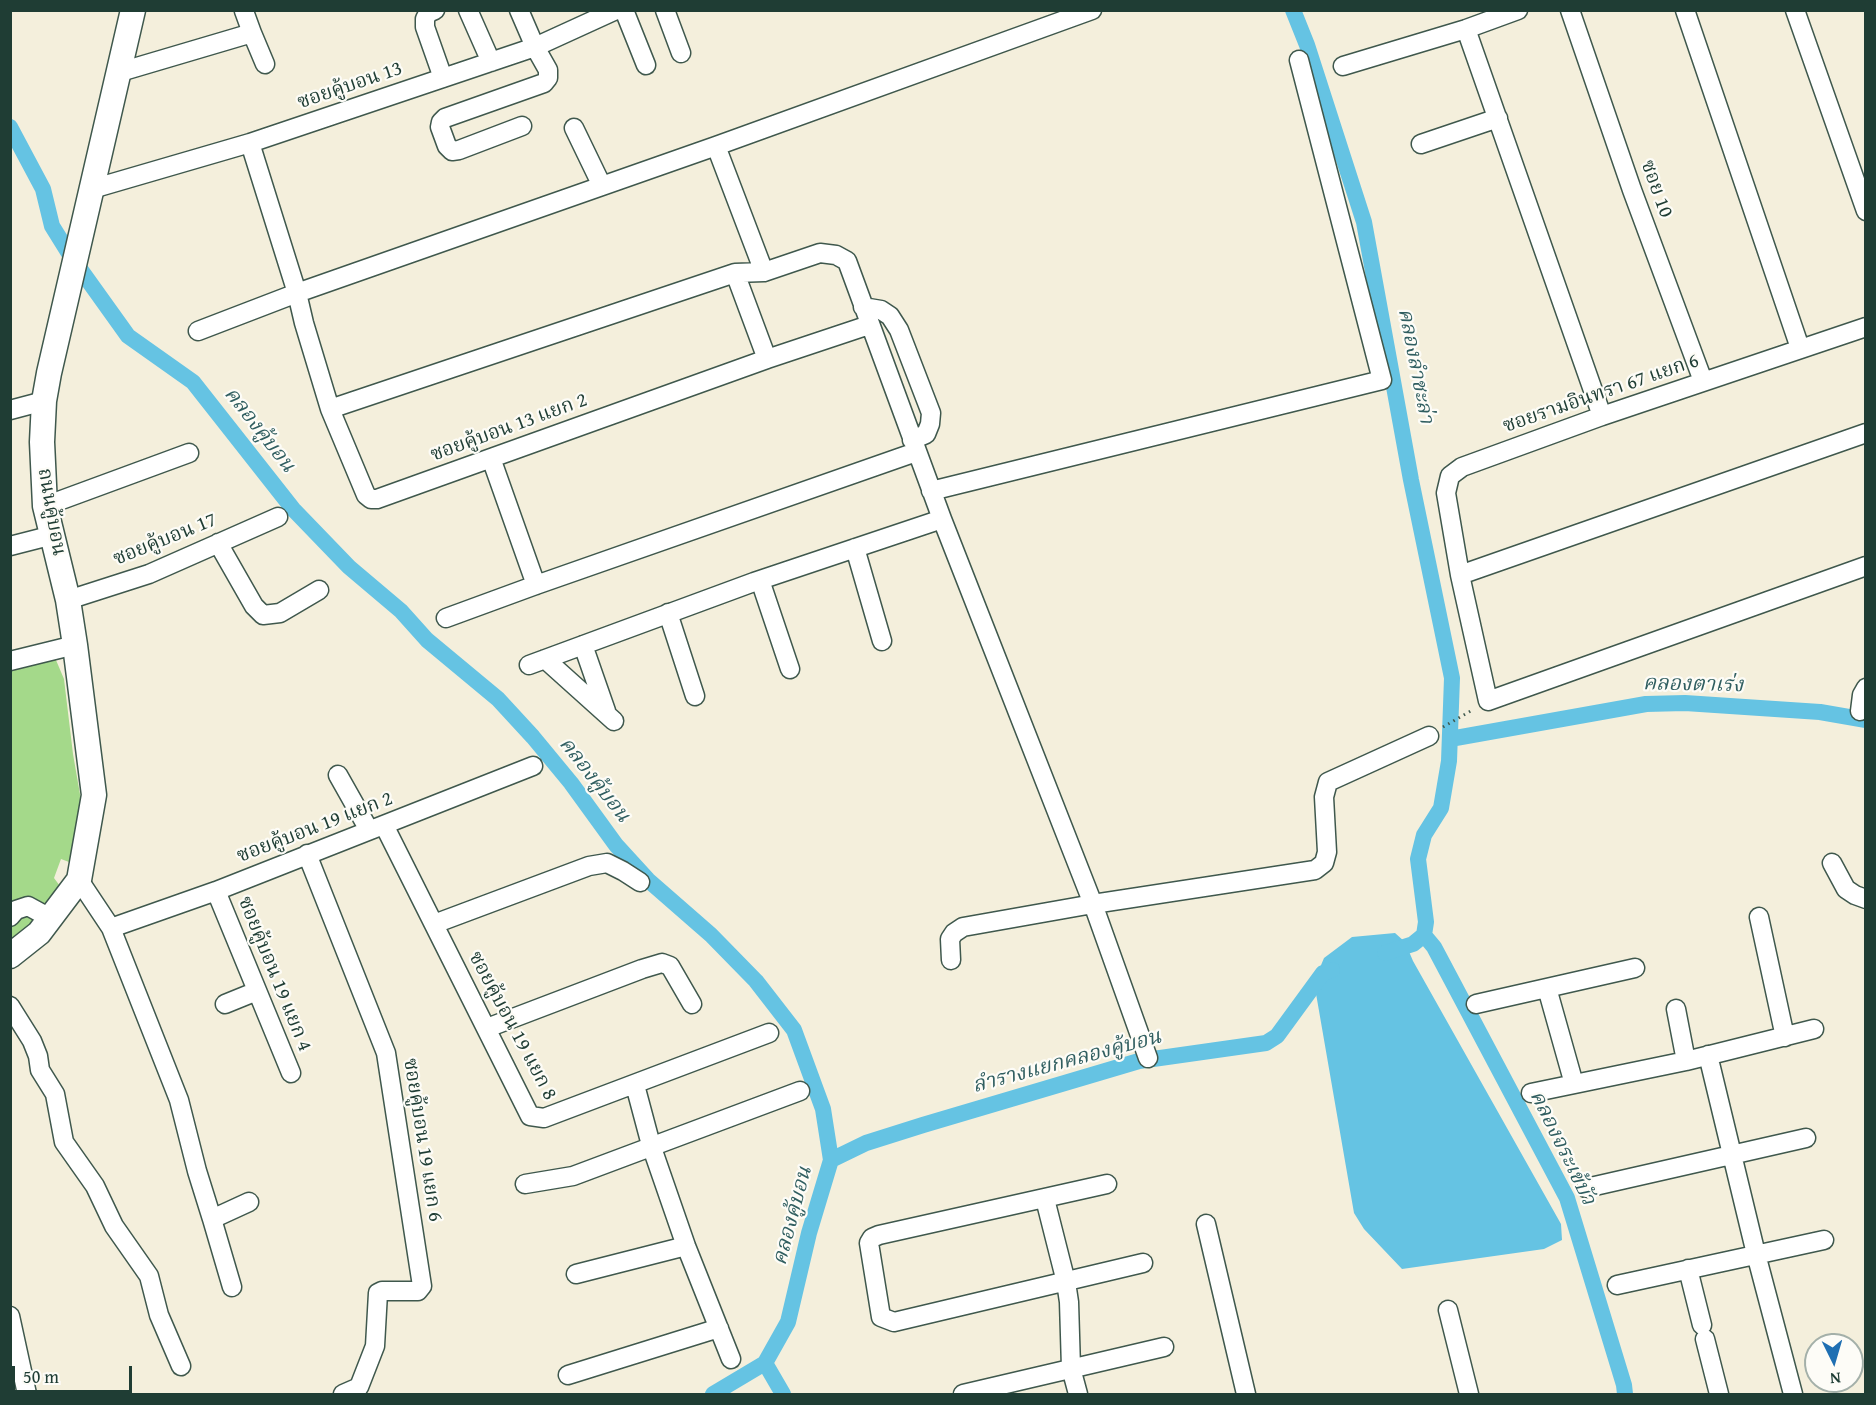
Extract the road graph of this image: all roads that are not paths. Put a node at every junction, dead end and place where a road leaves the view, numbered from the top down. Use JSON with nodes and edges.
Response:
{"nodes":[{"id":1,"x":435,"y":10,"type":"edge"},
{"id":2,"x":468,"y":10,"type":"edge"},
{"id":3,"x":519,"y":10,"type":"edge"},
{"id":4,"x":616,"y":10,"type":"edge"},
{"id":5,"x":624,"y":10,"type":"edge"},
{"id":6,"x":665,"y":10,"type":"edge"},
{"id":7,"x":1092,"y":10,"type":"edge"},
{"id":8,"x":1518,"y":10,"type":"edge"},
{"id":9,"x":1570,"y":10,"type":"edge"},
{"id":10,"x":1685,"y":10,"type":"edge"},
{"id":11,"x":1796,"y":10,"type":"edge"},
{"id":12,"x":244,"y":11,"type":"edge"},
{"id":13,"x":137,"y":12,"type":"edge"},
{"id":14,"x":1466,"y":29,"type":"junction"},
{"id":15,"x":252,"y":33,"type":"junction"},
{"id":16,"x":535,"y":47,"type":"junction"},
{"id":17,"x":681,"y":53,"type":"dead end"},
{"id":18,"x":1299,"y":60,"type":"dead end"},
{"id":19,"x":491,"y":62,"type":"junction"},
{"id":20,"x":265,"y":64,"type":"dead end"},
{"id":21,"x":646,"y":65,"type":"dead end"},
{"id":22,"x":1343,"y":66,"type":"dead end"},
{"id":23,"x":120,"y":72,"type":"junction"},
{"id":24,"x":443,"y":78,"type":"junction"},
{"id":25,"x":1498,"y":118,"type":"junction"},
{"id":26,"x":522,"y":126,"type":"dead end"},
{"id":27,"x":574,"y":128,"type":"dead end"},
{"id":28,"x":250,"y":143,"type":"junction"},
{"id":29,"x":1421,"y":144,"type":"dead end"},
{"id":30,"x":716,"y":146,"type":"junction"},
{"id":31,"x":602,"y":186,"type":"junction"},
{"id":32,"x":92,"y":189,"type":"junction"},
{"id":33,"x":1866,"y":211,"type":"edge"},
{"id":34,"x":764,"y":272,"type":"junction"},
{"id":35,"x":735,"y":273,"type":"junction"},
{"id":36,"x":297,"y":293,"type":"junction"},
{"id":37,"x":863,"y":307,"type":"junction"},
{"id":38,"x":869,"y":325,"type":"junction"},
{"id":39,"x":1866,"y":327,"type":"edge"},
{"id":40,"x":198,"y":332,"type":"dead end"},
{"id":41,"x":1800,"y":348,"type":"junction"},
{"id":42,"x":767,"y":359,"type":"junction"},
{"id":43,"x":1703,"y":381,"type":"junction"},
{"id":44,"x":44,"y":401,"type":"junction"},
{"id":45,"x":330,"y":409,"type":"junction"},
{"id":46,"x":10,"y":410,"type":"edge"},
{"id":47,"x":1602,"y":416,"type":"junction"},
{"id":48,"x":1866,"y":433,"type":"edge"},
{"id":49,"x":914,"y":446,"type":"junction"},
{"id":50,"x":189,"y":453,"type":"dead end"},
{"id":51,"x":491,"y":458,"type":"junction"},
{"id":52,"x":931,"y":491,"type":"junction"},
{"id":53,"x":45,"y":506,"type":"junction"},
{"id":54,"x":278,"y":517,"type":"dead end"},
{"id":55,"x":942,"y":519,"type":"junction"},
{"id":56,"x":53,"y":535,"type":"junction"},
{"id":57,"x":218,"y":543,"type":"junction"},
{"id":58,"x":10,"y":546,"type":"edge"},
{"id":59,"x":855,"y":548,"type":"junction"},
{"id":60,"x":1866,"y":566,"type":"edge"},
{"id":61,"x":1460,"y":575,"type":"junction"},
{"id":62,"x":760,"y":580,"type":"junction"},
{"id":63,"x":536,"y":585,"type":"junction"},
{"id":64,"x":319,"y":590,"type":"dead end"},
{"id":65,"x":68,"y":600,"type":"junction"},
{"id":66,"x":668,"y":614,"type":"junction"},
{"id":67,"x":446,"y":618,"type":"dead end"},
{"id":68,"x":882,"y":641,"type":"dead end"},
{"id":69,"x":75,"y":645,"type":"junction"},
{"id":70,"x":583,"y":645,"type":"junction"},
{"id":71,"x":10,"y":660,"type":"edge"},
{"id":72,"x":790,"y":669,"type":"dead end"},
{"id":73,"x":1866,"y":688,"type":"edge"},
{"id":74,"x":695,"y":696,"type":"dead end"},
{"id":75,"x":1860,"y":711,"type":"dead end"},
{"id":76,"x":1429,"y":736,"type":"road end"},
{"id":77,"x":533,"y":766,"type":"dead end"},
{"id":78,"x":338,"y":775,"type":"dead end"},
{"id":79,"x":376,"y":828,"type":"junction"},
{"id":80,"x":307,"y":854,"type":"junction"},
{"id":81,"x":1832,"y":863,"type":"dead end"},
{"id":82,"x":79,"y":880,"type":"junction"},
{"id":83,"x":640,"y":882,"type":"dead end"},
{"id":84,"x":216,"y":891,"type":"junction"},
{"id":85,"x":1866,"y":899,"type":"edge"},
{"id":86,"x":1093,"y":904,"type":"junction"},
{"id":87,"x":10,"y":917,"type":"edge"},
{"id":88,"x":1759,"y":917,"type":"dead end"},
{"id":89,"x":50,"y":918,"type":"junction"},
{"id":90,"x":434,"y":924,"type":"junction"},
{"id":91,"x":111,"y":928,"type":"junction"},
{"id":92,"x":10,"y":956,"type":"edge"},
{"id":93,"x":951,"y":960,"type":"dead end"},
{"id":94,"x":1635,"y":968,"type":"dead end"},
{"id":95,"x":1547,"y":988,"type":"junction"},
{"id":96,"x":257,"y":991,"type":"junction"},
{"id":97,"x":225,"y":1004,"type":"dead end"},
{"id":98,"x":692,"y":1004,"type":"dead end"},
{"id":99,"x":1476,"y":1004,"type":"dead end"},
{"id":100,"x":10,"y":1006,"type":"edge"},
{"id":101,"x":1676,"y":1009,"type":"dead end"},
{"id":102,"x":487,"y":1028,"type":"junction"},
{"id":103,"x":1814,"y":1029,"type":"dead end"},
{"id":104,"x":769,"y":1033,"type":"dead end"},
{"id":105,"x":1785,"y":1037,"type":"junction"},
{"id":106,"x":1708,"y":1055,"type":"junction"},
{"id":107,"x":1148,"y":1058,"type":"dead end"},
{"id":108,"x":1686,"y":1061,"type":"junction"},
{"id":109,"x":291,"y":1073,"type":"dead end"},
{"id":110,"x":635,"y":1084,"type":"junction"},
{"id":111,"x":1574,"y":1084,"type":"junction"},
{"id":112,"x":800,"y":1091,"type":"dead end"},
{"id":113,"x":1531,"y":1093,"type":"dead end"},
{"id":114,"x":1806,"y":1138,"type":"dead end"},
{"id":115,"x":651,"y":1145,"type":"junction"},
{"id":116,"x":1731,"y":1154,"type":"junction"},
{"id":117,"x":525,"y":1184,"type":"dead end"},
{"id":118,"x":1107,"y":1184,"type":"dead end"},
{"id":119,"x":1586,"y":1188,"type":"dead end"},
{"id":120,"x":1045,"y":1199,"type":"junction"},
{"id":121,"x":249,"y":1202,"type":"dead end"},
{"id":122,"x":212,"y":1219,"type":"junction"},
{"id":123,"x":1206,"y":1224,"type":"dead end"},
{"id":124,"x":1824,"y":1239,"type":"dead end"},
{"id":125,"x":686,"y":1246,"type":"junction"},
{"id":126,"x":1756,"y":1254,"type":"junction"},
{"id":127,"x":1143,"y":1263,"type":"dead end"},
{"id":128,"x":1688,"y":1269,"type":"junction"},
{"id":129,"x":576,"y":1274,"type":"dead end"},
{"id":130,"x":1065,"y":1282,"type":"junction"},
{"id":131,"x":1617,"y":1285,"type":"dead end"},
{"id":132,"x":232,"y":1287,"type":"dead end"},
{"id":133,"x":1448,"y":1310,"type":"dead end"},
{"id":134,"x":10,"y":1316,"type":"edge"},
{"id":135,"x":719,"y":1328,"type":"junction"},
{"id":136,"x":1164,"y":1347,"type":"dead end"},
{"id":137,"x":731,"y":1359,"type":"dead end"},
{"id":138,"x":181,"y":1366,"type":"dead end"},
{"id":139,"x":1071,"y":1368,"type":"junction"},
{"id":140,"x":568,"y":1375,"type":"dead end"},
{"id":141,"x":355,"y":1392,"type":"edge"},
{"id":142,"x":27,"y":1395,"type":"edge"},
{"id":143,"x":963,"y":1395,"type":"edge"},
{"id":144,"x":1078,"y":1395,"type":"edge"},
{"id":145,"x":1246,"y":1395,"type":"edge"},
{"id":146,"x":1469,"y":1395,"type":"edge"},
{"id":147,"x":1719,"y":1395,"type":"edge"},
{"id":148,"x":1793,"y":1395,"type":"edge"}],
"edges":[{"from":1,"to":24,"type":"street"},
{"from":2,"to":19,"type":"street"},
{"from":3,"to":16,"type":"street"},
{"from":4,"to":16,"type":"street","name":"ซอยคู้บอน 13"},
{"from":5,"to":21,"type":"street"},
{"from":6,"to":17,"type":"street"},
{"from":7,"to":30,"type":"street"},
{"from":8,"to":14,"type":"street"},
{"from":9,"to":43,"type":"street","name":"ซอย 10"},
{"from":10,"to":41,"type":"street"},
{"from":11,"to":33,"type":"street"},
{"from":12,"to":15,"type":"street"},
{"from":13,"to":23,"type":"main road","name":"ถนนคู้บอน"},
{"from":14,"to":22,"type":"street"},
{"from":14,"to":25,"type":"street"},
{"from":15,"to":20,"type":"street"},
{"from":15,"to":23,"type":"street"},
{"from":16,"to":19,"type":"street","name":"ซอยคู้บอน 13"},
{"from":16,"to":26,"type":"street"},
{"from":18,"to":52,"type":"street"},
{"from":19,"to":24,"type":"street","name":"ซอยคู้บอน 13"},
{"from":23,"to":32,"type":"main road","name":"ถนนคู้บอน"},
{"from":24,"to":28,"type":"street","name":"ซอยคู้บอน 13"},
{"from":25,"to":29,"type":"street"},
{"from":25,"to":47,"type":"street"},
{"from":27,"to":31,"type":"street"},
{"from":28,"to":32,"type":"street","name":"ซอยคู้บอน 13"},
{"from":28,"to":36,"type":"street","name":"ซอยคู้บอน 13 แยก 2"},
{"from":30,"to":31,"type":"street"},
{"from":30,"to":34,"type":"street"},
{"from":31,"to":36,"type":"street"},
{"from":32,"to":44,"type":"main road","name":"ถนนคู้บอน"},
{"from":34,"to":35,"type":"street"},
{"from":34,"to":37,"type":"street"},
{"from":35,"to":42,"type":"street"},
{"from":35,"to":45,"type":"street"},
{"from":36,"to":40,"type":"street"},
{"from":36,"to":45,"type":"street","name":"ซอยคู้บอน 13 แยก 2"},
{"from":37,"to":38,"type":"street"},
{"from":37,"to":49,"type":"street"},
{"from":38,"to":42,"type":"street","name":"ซอยคู้บอน 13 แยก 2"},
{"from":38,"to":49,"type":"street"},
{"from":39,"to":41,"type":"street","name":"ซอยรามอินทรา 67 แยก 6"},
{"from":41,"to":43,"type":"street","name":"ซอยรามอินทรา 67 แยก 6"},
{"from":42,"to":51,"type":"street","name":"ซอยคู้บอน 13 แยก 2"},
{"from":43,"to":47,"type":"street","name":"ซอยรามอินทรา 67 แยก 6"},
{"from":44,"to":46,"type":"street"},
{"from":44,"to":53,"type":"main road","name":"ถนนคู้บอน"},
{"from":45,"to":51,"type":"street","name":"ซอยคู้บอน 13 แยก 2"},
{"from":47,"to":61,"type":"street","name":"ซอยรามอินทรา 67 แยก 6"},
{"from":48,"to":61,"type":"street"},
{"from":49,"to":52,"type":"street"},
{"from":49,"to":63,"type":"street"},
{"from":50,"to":53,"type":"street"},
{"from":51,"to":63,"type":"street"},
{"from":52,"to":55,"type":"street"},
{"from":53,"to":56,"type":"main road","name":"ถนนคู้บอน"},
{"from":54,"to":57,"type":"street","name":"ซอยคู้บอน 17"},
{"from":55,"to":59,"type":"street"},
{"from":55,"to":86,"type":"street"},
{"from":56,"to":58,"type":"street"},
{"from":56,"to":65,"type":"main road","name":"ถนนคู้บอน"},
{"from":57,"to":64,"type":"street"},
{"from":57,"to":65,"type":"street","name":"ซอยคู้บอน 17"},
{"from":59,"to":62,"type":"street"},
{"from":59,"to":68,"type":"street"},
{"from":60,"to":61,"type":"street"},
{"from":62,"to":66,"type":"street"},
{"from":62,"to":72,"type":"street"},
{"from":63,"to":67,"type":"street"},
{"from":65,"to":69,"type":"main road","name":"ถนนคู้บอน"},
{"from":66,"to":70,"type":"street"},
{"from":66,"to":74,"type":"street"},
{"from":69,"to":71,"type":"street"},
{"from":69,"to":82,"type":"main road","name":"ถนนคู้บอน"},
{"from":70,"to":70,"type":"street"},
{"from":73,"to":75,"type":"street"},
{"from":76,"to":86,"type":"street"},
{"from":77,"to":79,"type":"street","name":"ซอยคู้บอน 19 แยก 2"},
{"from":78,"to":79,"type":"street","name":"ซอยคู้บอน 19 แยก 8"},
{"from":79,"to":80,"type":"street","name":"ซอยคู้บอน 19 แยก 2"},
{"from":79,"to":90,"type":"street","name":"ซอยคู้บอน 19 แยก 8"},
{"from":80,"to":84,"type":"street","name":"ซอยคู้บอน 19 แยก 2"},
{"from":80,"to":141,"type":"street","name":"ซอยคู้บอน 19 แยก 6"},
{"from":81,"to":85,"type":"street"},
{"from":82,"to":89,"type":"main road","name":"ถนนคู้บอน"},
{"from":82,"to":91,"type":"street"},
{"from":83,"to":90,"type":"street"},
{"from":84,"to":91,"type":"street","name":"ซอยคู้บอน 19 แยก 2"},
{"from":84,"to":96,"type":"street","name":"ซอยคู้บอน 19 แยก 4"},
{"from":86,"to":93,"type":"street"},
{"from":86,"to":107,"type":"street"},
{"from":87,"to":89,"type":"street"},
{"from":88,"to":105,"type":"street"},
{"from":89,"to":92,"type":"main road","name":"ถนนคู้บอน"},
{"from":90,"to":102,"type":"street","name":"ซอยคู้บอน 19 แยก 8"},
{"from":91,"to":122,"type":"street"},
{"from":94,"to":95,"type":"street"},
{"from":95,"to":99,"type":"street"},
{"from":95,"to":111,"type":"street"},
{"from":96,"to":97,"type":"street"},
{"from":96,"to":109,"type":"street","name":"ซอยคู้บอน 19 แยก 4"},
{"from":98,"to":102,"type":"street"},
{"from":100,"to":138,"type":"street"},
{"from":101,"to":108,"type":"street"},
{"from":102,"to":110,"type":"street","name":"ซอยคู้บอน 19 แยก 8"},
{"from":103,"to":105,"type":"street"},
{"from":104,"to":110,"type":"street"},
{"from":105,"to":106,"type":"street"},
{"from":106,"to":108,"type":"street"},
{"from":106,"to":116,"type":"street"},
{"from":108,"to":111,"type":"street"},
{"from":110,"to":115,"type":"street"},
{"from":111,"to":113,"type":"street"},
{"from":112,"to":115,"type":"street"},
{"from":114,"to":116,"type":"street"},
{"from":115,"to":117,"type":"street"},
{"from":115,"to":125,"type":"street"},
{"from":116,"to":119,"type":"street"},
{"from":116,"to":126,"type":"street"},
{"from":118,"to":120,"type":"street"},
{"from":120,"to":130,"type":"street"},
{"from":120,"to":130,"type":"street"},
{"from":121,"to":122,"type":"street"},
{"from":122,"to":132,"type":"street"},
{"from":123,"to":145,"type":"street"},
{"from":124,"to":126,"type":"street"},
{"from":125,"to":129,"type":"street"},
{"from":125,"to":135,"type":"street"},
{"from":126,"to":128,"type":"street"},
{"from":126,"to":148,"type":"street"},
{"from":127,"to":130,"type":"street"},
{"from":128,"to":131,"type":"street"},
{"from":128,"to":147,"type":"street"},
{"from":130,"to":139,"type":"street"},
{"from":133,"to":146,"type":"street"},
{"from":134,"to":142,"type":"street"},
{"from":135,"to":137,"type":"street"},
{"from":135,"to":140,"type":"street"},
{"from":136,"to":139,"type":"street"},
{"from":139,"to":143,"type":"street"},
{"from":139,"to":144,"type":"street"}]}
